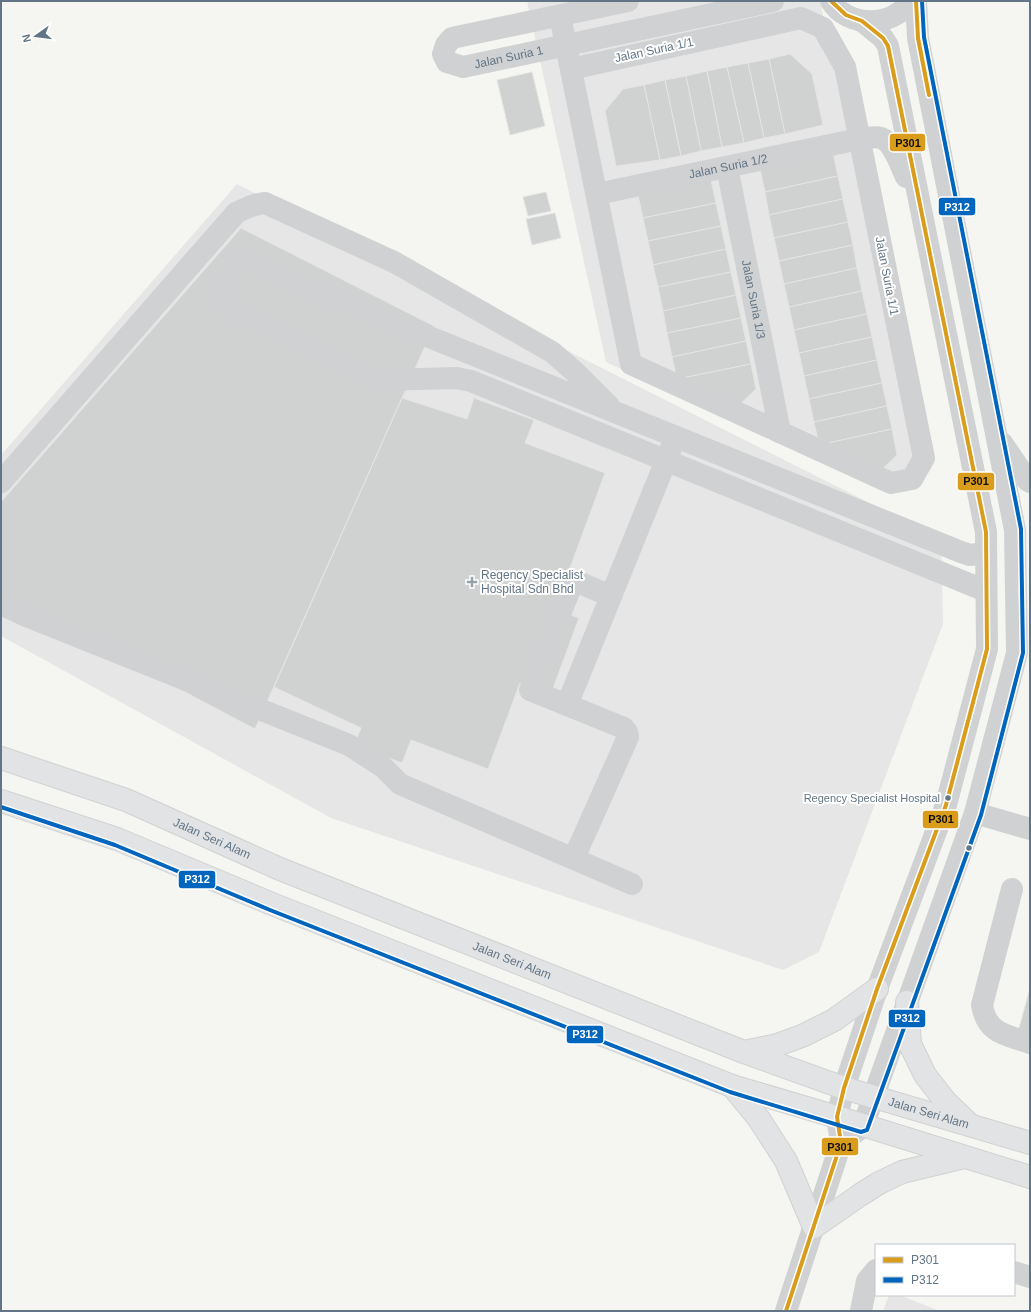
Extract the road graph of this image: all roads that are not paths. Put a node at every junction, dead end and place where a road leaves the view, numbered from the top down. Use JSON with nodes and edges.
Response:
{"nodes":[{"id":1,"x":628,"y":1,"type":"edge"},
{"id":2,"x":773,"y":1,"type":"edge"},
{"id":3,"x":910,"y":1,"type":"edge"},
{"id":4,"x":916,"y":1,"type":"edge"},
{"id":5,"x":830,"y":2,"type":"edge"},
{"id":6,"x":560,"y":16,"type":"junction"},
{"id":7,"x":862,"y":21,"type":"junction"},
{"id":8,"x":566,"y":45,"type":"junction"},
{"id":9,"x":571,"y":69,"type":"junction"},
{"id":10,"x":859,"y":139,"type":"junction"},
{"id":11,"x":726,"y":167,"type":"junction"},
{"id":12,"x":596,"y":194,"type":"junction"},
{"id":13,"x":920,"y":207,"type":"junction"},
{"id":14,"x":615,"y":412,"type":"junction"},
{"id":15,"x":780,"y":432,"type":"junction"},
{"id":16,"x":997,"y":435,"type":"junction"},
{"id":17,"x":676,"y":437,"type":"junction"},
{"id":18,"x":666,"y":461,"type":"junction"},
{"id":19,"x":1,"y":482,"type":"edge"},
{"id":20,"x":1030,"y":482,"type":"edge"},
{"id":21,"x":1030,"y":550,"type":"edge"},
{"id":22,"x":986,"y":553,"type":"junction"},
{"id":23,"x":1016,"y":579,"type":"junction"},
{"id":24,"x":986,"y":591,"type":"junction"},
{"id":25,"x":611,"y":596,"type":"junction"},
{"id":26,"x":1,"y":604,"type":"edge"},
{"id":27,"x":567,"y":705,"type":"junction"},
{"id":28,"x":1,"y":758,"type":"edge"},
{"id":29,"x":1,"y":801,"type":"edge"},
{"id":30,"x":975,"y":813,"type":"junction"},
{"id":31,"x":1030,"y":829,"type":"edge"},
{"id":32,"x":574,"y":858,"type":"junction"},
{"id":33,"x":632,"y":884,"type":"dead end"},
{"id":34,"x":1012,"y":889,"type":"dead end"},
{"id":35,"x":877,"y":989,"type":"junction"},
{"id":36,"x":907,"y":1002,"type":"junction"},
{"id":37,"x":1030,"y":1043,"type":"edge"},
{"id":38,"x":744,"y":1052,"type":"junction"},
{"id":39,"x":732,"y":1086,"type":"junction"},
{"id":40,"x":844,"y":1088,"type":"junction"},
{"id":41,"x":873,"y":1097,"type":"junction"},
{"id":42,"x":837,"y":1117,"type":"junction"},
{"id":43,"x":863,"y":1126,"type":"junction"},
{"id":44,"x":971,"y":1126,"type":"junction"},
{"id":45,"x":842,"y":1143,"type":"junction"},
{"id":46,"x":1030,"y":1143,"type":"edge"},
{"id":47,"x":964,"y":1157,"type":"junction"},
{"id":48,"x":1030,"y":1177,"type":"edge"},
{"id":49,"x":814,"y":1227,"type":"junction"},
{"id":50,"x":875,"y":1271,"type":"edge"},
{"id":51,"x":1015,"y":1272,"type":"edge"},
{"id":52,"x":1030,"y":1278,"type":"edge"},
{"id":53,"x":786,"y":1311,"type":"edge"},
{"id":54,"x":861,"y":1311,"type":"edge"}],
"edges":[{"from":1,"to":6,"type":"street","name":"Jalan Suria 1"},
{"from":2,"to":8,"type":"street","name":"Jalan Suria 1"},
{"from":3,"to":7,"type":"street"},
{"from":4,"to":16,"type":"street"},
{"from":5,"to":7,"type":"street"},
{"from":6,"to":8,"type":"street"},
{"from":6,"to":8,"type":"street","name":"Jalan Suria 1"},
{"from":7,"to":13,"type":"street"},
{"from":8,"to":9,"type":"street"},
{"from":9,"to":10,"type":"street","name":"Jalan Suria 1/1"},
{"from":9,"to":12,"type":"street"},
{"from":10,"to":11,"type":"street","name":"Jalan Suria 1/2"},
{"from":10,"to":13,"type":"street","name":"Jalan Suria 1/2"},
{"from":10,"to":15,"type":"street","name":"Jalan Suria 1/1"},
{"from":11,"to":12,"type":"street","name":"Jalan Suria 1/2"},
{"from":11,"to":15,"type":"street","name":"Jalan Suria 1/3"},
{"from":12,"to":15,"type":"street","name":"Jalan Suria 1/1"},
{"from":13,"to":22,"type":"street"},
{"from":14,"to":17,"type":"street"},
{"from":14,"to":18,"type":"street"},
{"from":14,"to":19,"type":"street"},
{"from":16,"to":20,"type":"street"},
{"from":16,"to":23,"type":"street"},
{"from":17,"to":18,"type":"street"},
{"from":17,"to":22,"type":"street"},
{"from":18,"to":24,"type":"street"},
{"from":18,"to":25,"type":"street"},
{"from":21,"to":23,"type":"street"},
{"from":22,"to":24,"type":"street"},
{"from":23,"to":30,"type":"street"},
{"from":24,"to":35,"type":"street"},
{"from":25,"to":27,"type":"street"},
{"from":25,"to":27,"type":"street"},
{"from":26,"to":32,"type":"street"},
{"from":27,"to":32,"type":"street"},
{"from":28,"to":38,"type":"main road","name":"Jalan Seri Alam"},
{"from":29,"to":39,"type":"main road"},
{"from":30,"to":31,"type":"street"},
{"from":30,"to":36,"type":"street"},
{"from":32,"to":33,"type":"street"},
{"from":34,"to":37,"type":"street"},
{"from":35,"to":38,"type":"main road"},
{"from":35,"to":40,"type":"street"},
{"from":36,"to":41,"type":"street"},
{"from":36,"to":44,"type":"main road"},
{"from":38,"to":40,"type":"main road","name":"Jalan Seri Alam"},
{"from":39,"to":42,"type":"main road"},
{"from":39,"to":49,"type":"main road"},
{"from":40,"to":41,"type":"main road","name":"Jalan Seri Alam"},
{"from":40,"to":42,"type":"street"},
{"from":41,"to":43,"type":"street"},
{"from":41,"to":44,"type":"main road","name":"Jalan Seri Alam"},
{"from":42,"to":43,"type":"main road"},
{"from":42,"to":45,"type":"street"},
{"from":43,"to":45,"type":"street"},
{"from":43,"to":47,"type":"main road"},
{"from":44,"to":46,"type":"main road","name":"Jalan Seri Alam"},
{"from":45,"to":49,"type":"street"},
{"from":47,"to":48,"type":"main road"},
{"from":47,"to":49,"type":"main road"},
{"from":49,"to":53,"type":"street"},
{"from":50,"to":54,"type":"street"},
{"from":51,"to":52,"type":"street"}]}
